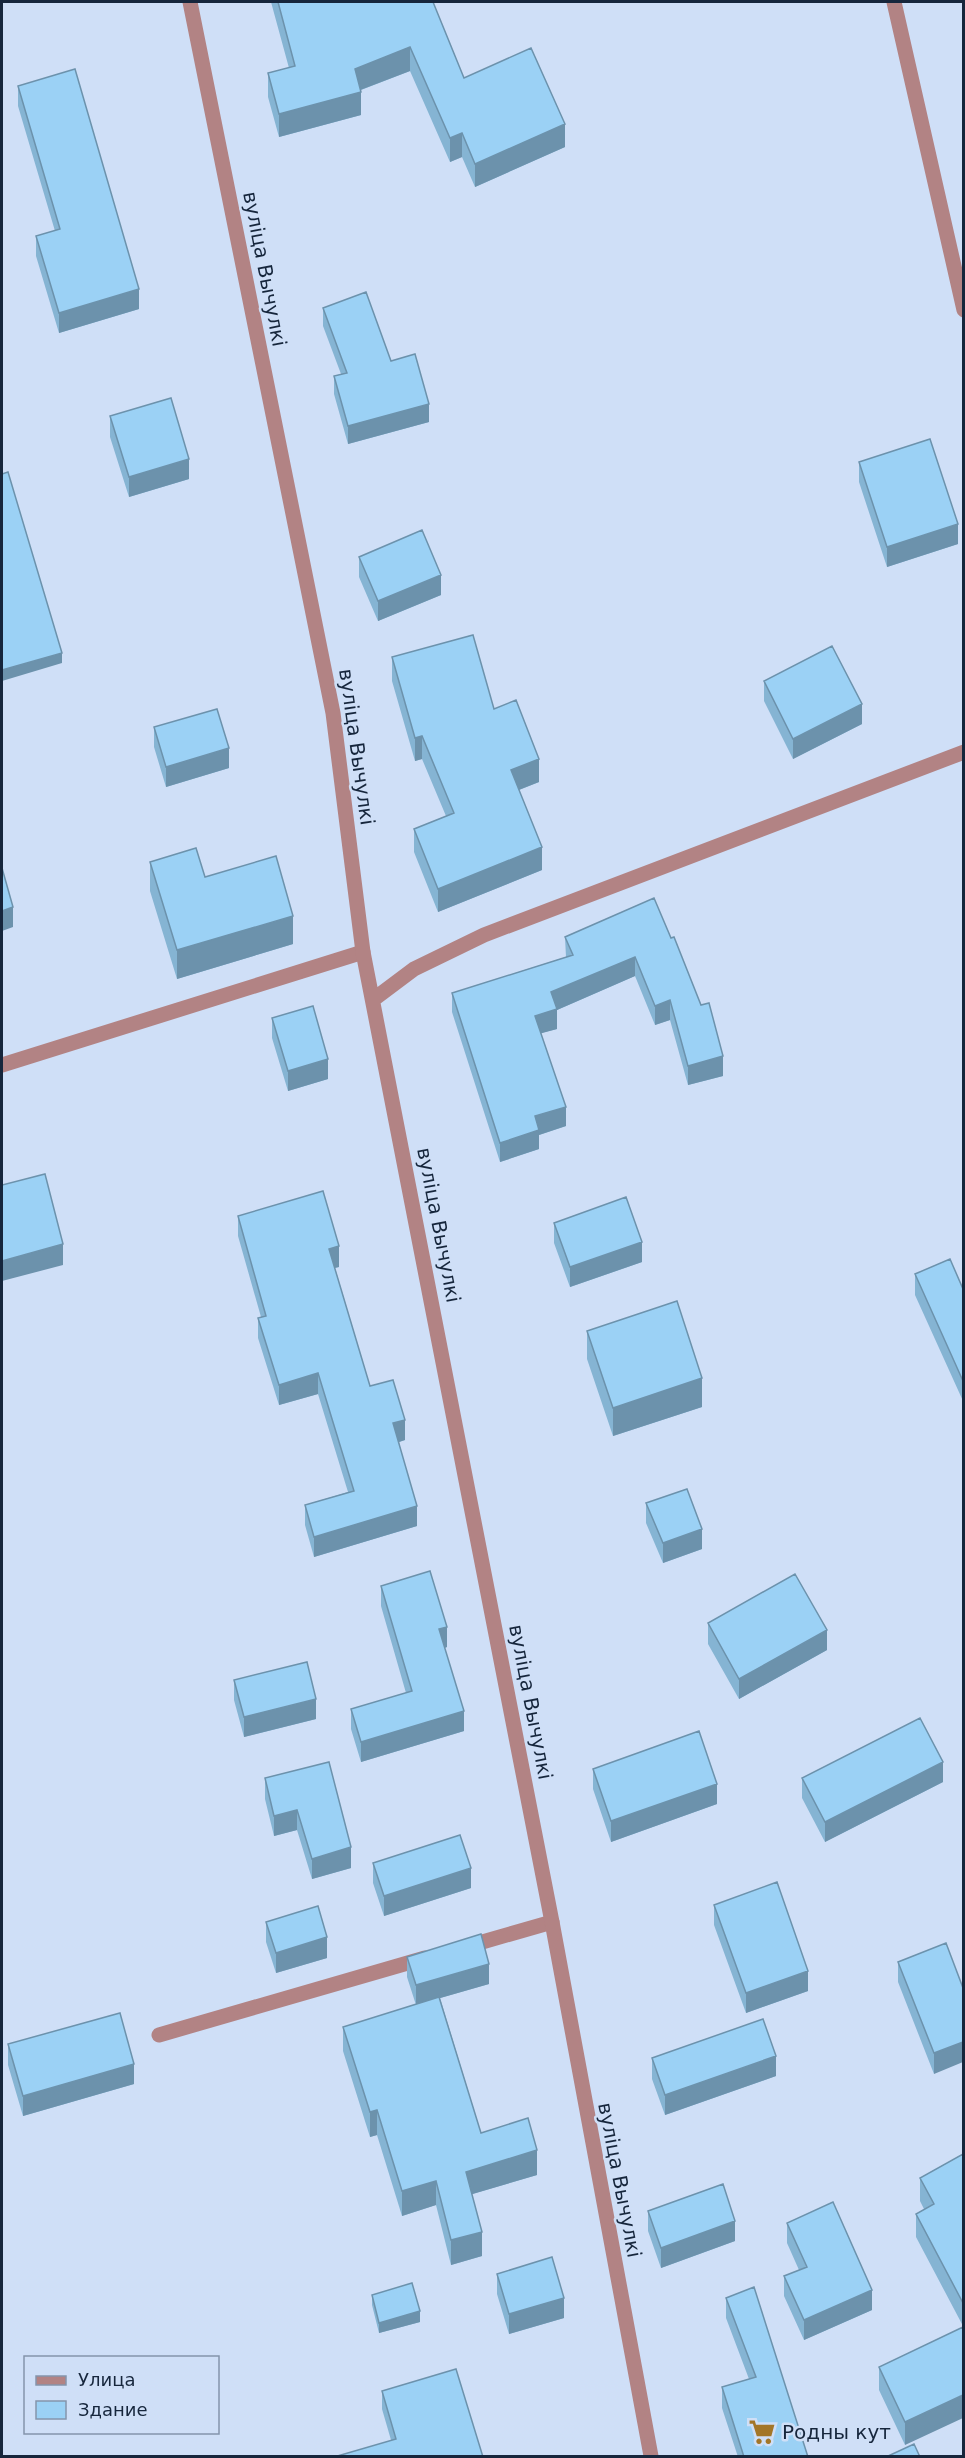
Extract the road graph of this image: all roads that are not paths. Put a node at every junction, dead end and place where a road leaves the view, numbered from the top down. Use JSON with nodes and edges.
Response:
{"nodes":[{"id":1,"x":190,"y":2,"type":"edge"},
{"id":2,"x":894,"y":2,"type":"edge"},
{"id":3,"x":963,"y":310,"type":"edge"},
{"id":4,"x":963,"y":752,"type":"edge"},
{"id":5,"x":363,"y":952,"type":"junction"},
{"id":6,"x":374,"y":999,"type":"junction"},
{"id":7,"x":2,"y":1065,"type":"edge"},
{"id":8,"x":552,"y":1922,"type":"junction"},
{"id":9,"x":159,"y":2035,"type":"dead end"},
{"id":10,"x":651,"y":2457,"type":"edge"}],
"edges":[{"from":1,"to":5,"type":"street","name":"вуліца Вычулкі"},
{"from":2,"to":3,"type":"street"},
{"from":4,"to":6,"type":"street"},
{"from":5,"to":6,"type":"street","name":"вуліца Вычулкі"},
{"from":5,"to":7,"type":"street"},
{"from":6,"to":8,"type":"street","name":"вуліца Вычулкі"},
{"from":8,"to":9,"type":"street"},
{"from":8,"to":10,"type":"street","name":"вуліца Вычулкі"}]}
